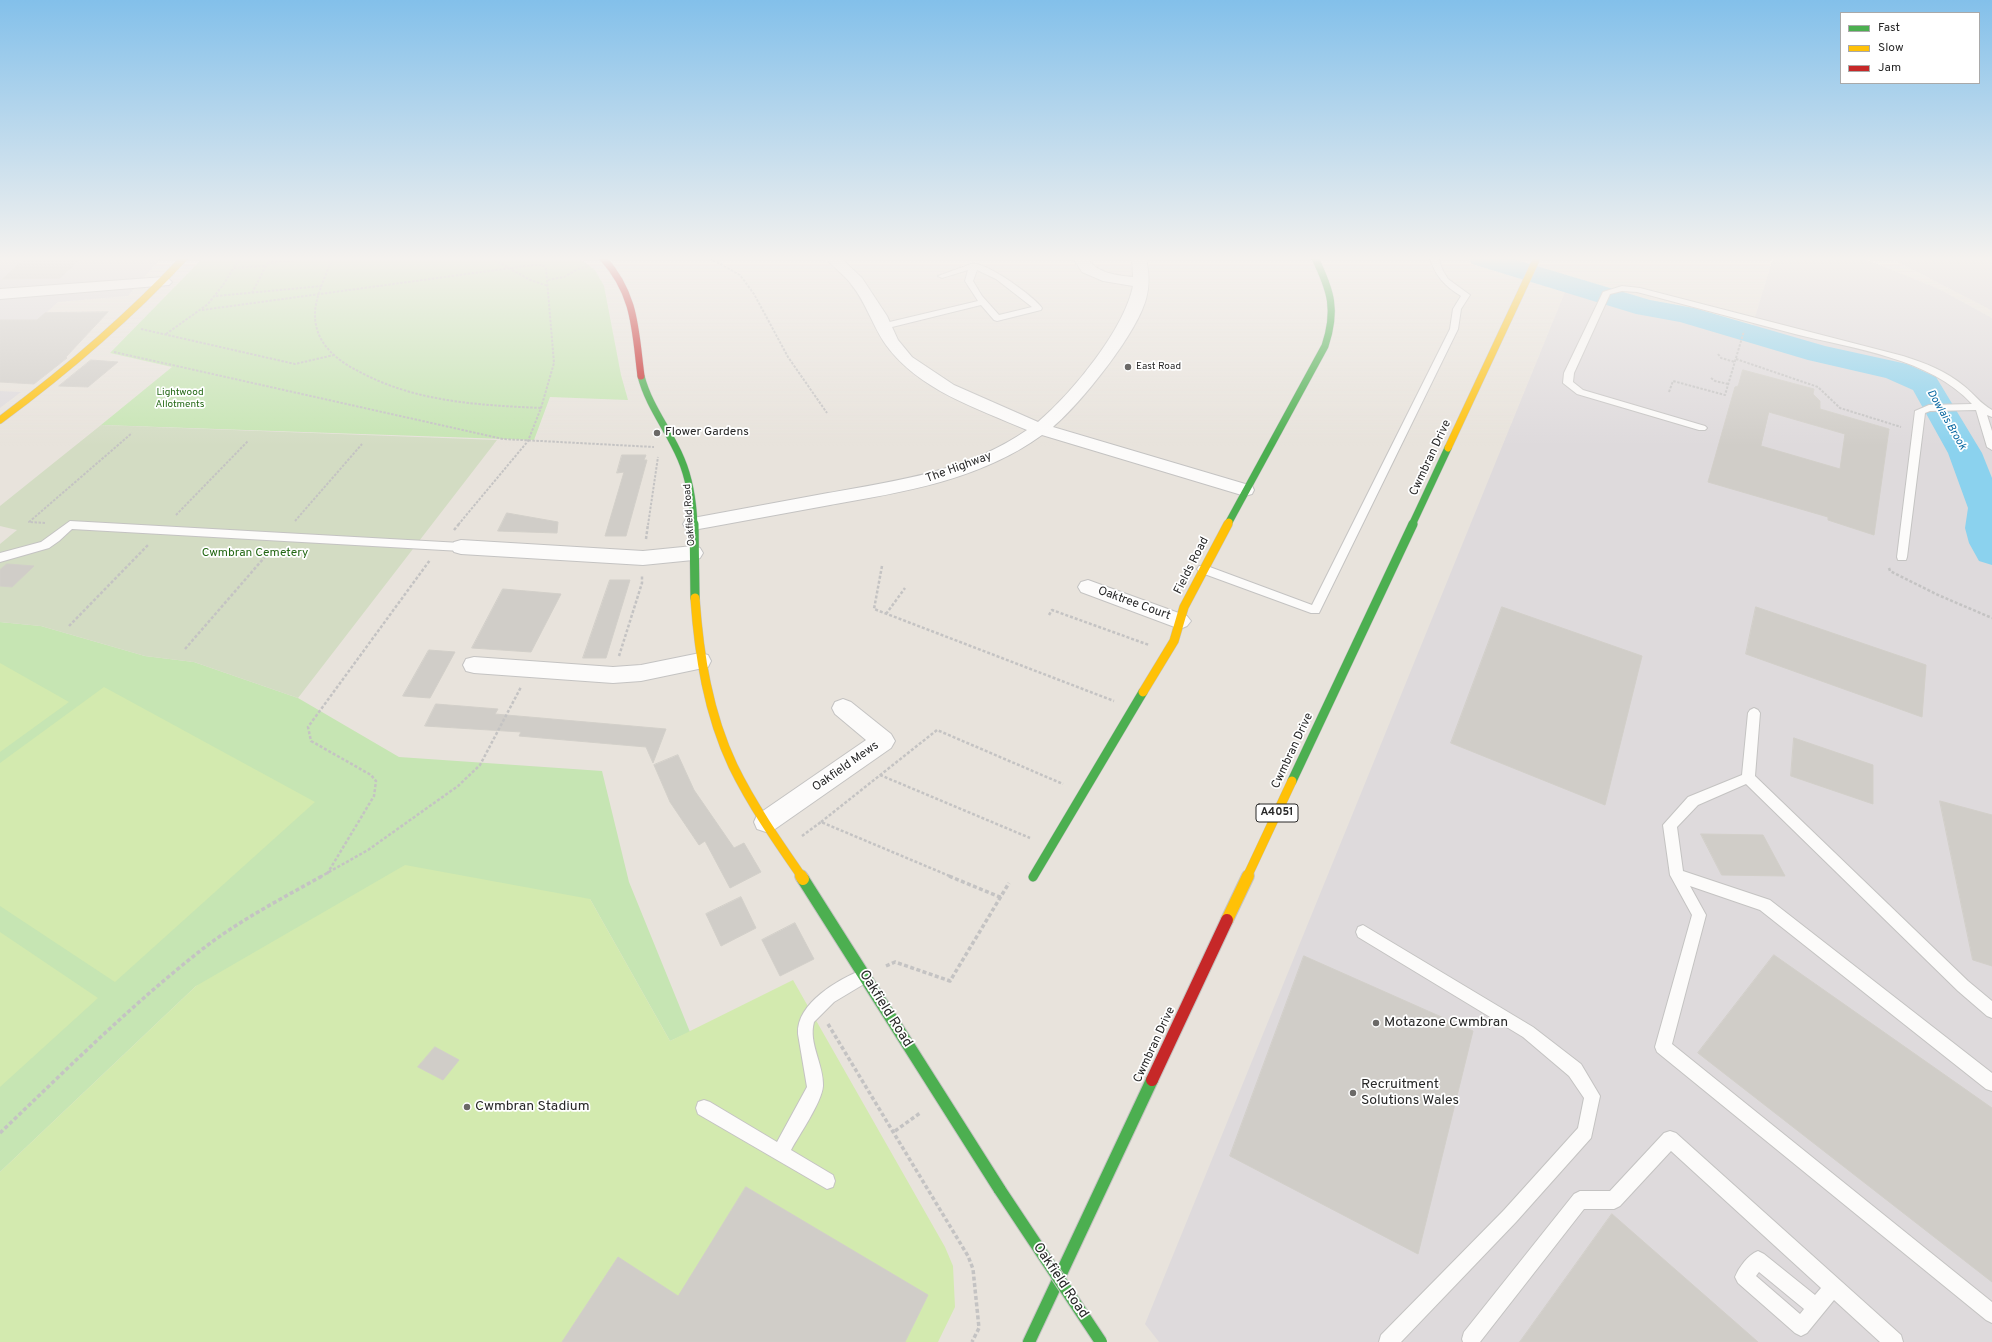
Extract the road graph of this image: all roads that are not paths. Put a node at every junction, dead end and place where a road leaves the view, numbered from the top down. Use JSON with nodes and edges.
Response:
{"nodes":[{"id":1,"x":124,"y":321,"type":"edge"},
{"id":2,"x":632,"y":321,"type":"edge"},
{"id":3,"x":881,"y":321,"type":"edge"},
{"id":4,"x":906,"y":321,"type":"edge"},
{"id":5,"x":1129,"y":321,"type":"edge"},
{"id":6,"x":1333,"y":321,"type":"edge"},
{"id":7,"x":1455,"y":321,"type":"edge"},
{"id":8,"x":1507,"y":321,"type":"edge"},
{"id":9,"x":1593,"y":321,"type":"edge"},
{"id":10,"x":1753,"y":321,"type":"edge"},
{"id":11,"x":884,"y":326,"type":"junction"},
{"id":12,"x":1980,"y":407,"type":"junction"},
{"id":13,"x":1992,"y":414,"type":"edge"},
{"id":14,"x":0,"y":420,"type":"edge"},
{"id":15,"x":1702,"y":428,"type":"dead end"},
{"id":16,"x":1040,"y":429,"type":"junction"},
{"id":17,"x":1992,"y":447,"type":"edge"},
{"id":18,"x":1245,"y":490,"type":"junction"},
{"id":19,"x":693,"y":524,"type":"junction"},
{"id":20,"x":461,"y":547,"type":"joint"},
{"id":21,"x":693,"y":553,"type":"junction"},
{"id":22,"x":1902,"y":557,"type":"road end"},
{"id":23,"x":0,"y":558,"type":"edge"},
{"id":24,"x":1203,"y":569,"type":"junction"},
{"id":25,"x":1088,"y":587,"type":"dead end"},
{"id":26,"x":1180,"y":621,"type":"junction"},
{"id":27,"x":700,"y":661,"type":"junction"},
{"id":28,"x":474,"y":665,"type":"dead end"},
{"id":29,"x":843,"y":708,"type":"dead end"},
{"id":30,"x":1754,"y":713,"type":"dead end"},
{"id":31,"x":1748,"y":778,"type":"junction"},
{"id":32,"x":766,"y":822,"type":"junction"},
{"id":33,"x":1677,"y":875,"type":"junction"},
{"id":34,"x":1033,"y":877,"type":"road end"},
{"id":35,"x":1363,"y":932,"type":"dead end"},
{"id":36,"x":864,"y":976,"type":"junction"},
{"id":37,"x":1992,"y":1011,"type":"edge"},
{"id":38,"x":1992,"y":1083,"type":"edge"},
{"id":39,"x":704,"y":1108,"type":"dead end"},
{"id":40,"x":780,"y":1153,"type":"junction"},
{"id":41,"x":827,"y":1181,"type":"dead end"},
{"id":42,"x":1833,"y":1287,"type":"junction"},
{"id":43,"x":1816,"y":1308,"type":"dead end"},
{"id":44,"x":1992,"y":1314,"type":"edge"},
{"id":45,"x":1471,"y":1340,"type":"dead end"},
{"id":46,"x":1029,"y":1342,"type":"edge"},
{"id":47,"x":1101,"y":1342,"type":"edge"},
{"id":48,"x":1388,"y":1342,"type":"edge"},
{"id":49,"x":1894,"y":1342,"type":"edge"}],
"edges":[{"from":1,"to":14,"type":"street"},
{"from":2,"to":19,"type":"street","name":"Oakfield Road"},
{"from":3,"to":11,"type":"street"},
{"from":4,"to":11,"type":"lane"},
{"from":5,"to":16,"type":"street","name":"The Highway"},
{"from":6,"to":18,"type":"street","name":"Fields Road"},
{"from":7,"to":24,"type":"lane"},
{"from":8,"to":46,"type":"street","name":"Cwmbran Drive","number":"A4051"},
{"from":9,"to":15,"type":"lane"},
{"from":10,"to":12,"type":"lane"},
{"from":11,"to":16,"type":"street"},
{"from":12,"to":13,"type":"lane"},
{"from":12,"to":17,"type":"lane"},
{"from":12,"to":22,"type":"lane"},
{"from":16,"to":18,"type":"street"},
{"from":16,"to":19,"type":"street","name":"The Highway"},
{"from":18,"to":24,"type":"street","name":"Fields Road"},
{"from":19,"to":21,"type":"street","name":"Oakfield Road"},
{"from":20,"to":21,"type":"street","name":"Oakfield Road"},
{"from":20,"to":23,"type":"lane"},
{"from":21,"to":27,"type":"street","name":"Oakfield Road"},
{"from":24,"to":26,"type":"street","name":"Fields Road"},
{"from":25,"to":26,"type":"street","name":"Oaktree Court"},
{"from":26,"to":34,"type":"street","name":"Fields Road"},
{"from":27,"to":28,"type":"street"},
{"from":27,"to":32,"type":"street","name":"Oakfield Road"},
{"from":29,"to":32,"type":"street","name":"Oakfield Mews"},
{"from":30,"to":31,"type":"lane"},
{"from":31,"to":33,"type":"lane"},
{"from":31,"to":37,"type":"lane"},
{"from":32,"to":36,"type":"street","name":"Oakfield Road"},
{"from":33,"to":38,"type":"lane"},
{"from":33,"to":44,"type":"lane"},
{"from":35,"to":48,"type":"lane"},
{"from":36,"to":40,"type":"lane"},
{"from":36,"to":47,"type":"street","name":"Oakfield Road","bridge":true},
{"from":39,"to":40,"type":"lane"},
{"from":40,"to":41,"type":"lane"},
{"from":42,"to":43,"type":"lane"},
{"from":42,"to":45,"type":"lane"},
{"from":42,"to":49,"type":"lane"}]}
